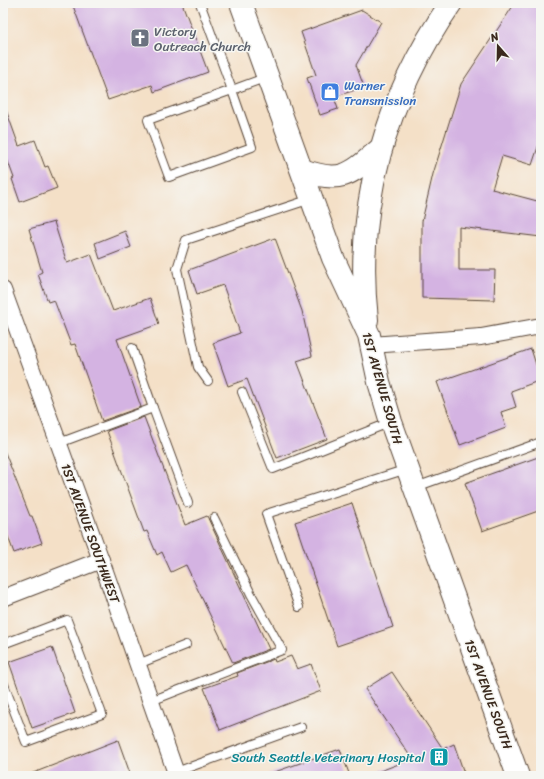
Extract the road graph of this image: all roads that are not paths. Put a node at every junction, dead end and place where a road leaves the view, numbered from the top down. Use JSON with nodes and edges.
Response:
{"nodes":[{"id":1,"x":200,"y":3,"type":"edge"},
{"id":2,"x":241,"y":3,"type":"edge"},
{"id":3,"x":451,"y":3,"type":"edge"},
{"id":4,"x":268,"y":76,"type":"junction"},
{"id":5,"x":232,"y":90,"type":"junction"},
{"id":6,"x":380,"y":149,"type":"junction"},
{"id":7,"x":302,"y":170,"type":"junction"},
{"id":8,"x":312,"y":198,"type":"junction"},
{"id":9,"x":3,"y":290,"type":"edge"},
{"id":10,"x":541,"y":326,"type":"edge"},
{"id":11,"x":370,"y":340,"type":"junction"},
{"id":12,"x":132,"y":348,"type":"dead end"},
{"id":13,"x":208,"y":381,"type":"dead end"},
{"id":14,"x":242,"y":392,"type":"dead end"},
{"id":15,"x":153,"y":408,"type":"junction"},
{"id":16,"x":391,"y":422,"type":"junction"},
{"id":17,"x":541,"y":442,"type":"edge"},
{"id":18,"x":59,"y":443,"type":"junction"},
{"id":19,"x":412,"y":478,"type":"junction"},
{"id":20,"x":188,"y":503,"type":"dead end"},
{"id":21,"x":214,"y":518,"type":"dead end"},
{"id":22,"x":101,"y":560,"type":"junction"},
{"id":23,"x":3,"y":598,"type":"edge"},
{"id":24,"x":299,"y":607,"type":"dead end"},
{"id":25,"x":3,"y":644,"type":"edge"},
{"id":26,"x":186,"y":645,"type":"dead end"},
{"id":27,"x":138,"y":664,"type":"junction"},
{"id":28,"x":3,"y":682,"type":"edge"},
{"id":29,"x":151,"y":701,"type":"junction"},
{"id":30,"x":302,"y":727,"type":"dead end"},
{"id":31,"x":176,"y":774,"type":"edge"},
{"id":32,"x":518,"y":776,"type":"edge"}],
"edges":[{"from":1,"to":5,"type":"lane"},
{"from":2,"to":4,"type":"main road","name":"1ST AVENUE SOUTH"},
{"from":3,"to":6,"type":"main road"},
{"from":4,"to":5,"type":"lane"},
{"from":4,"to":7,"type":"main road","name":"1ST AVENUE SOUTH"},
{"from":5,"to":5,"type":"lane"},
{"from":6,"to":7,"type":"main road"},
{"from":6,"to":11,"type":"main road"},
{"from":7,"to":8,"type":"main road","name":"1ST AVENUE SOUTH"},
{"from":8,"to":11,"type":"main road","name":"1ST AVENUE SOUTH"},
{"from":8,"to":13,"type":"lane"},
{"from":9,"to":18,"type":"street","name":"1ST AVENUE SOUTHWEST"},
{"from":10,"to":11,"type":"street"},
{"from":11,"to":16,"type":"main road","name":"1ST AVENUE SOUTH"},
{"from":12,"to":15,"type":"lane"},
{"from":14,"to":16,"type":"lane"},
{"from":15,"to":18,"type":"lane"},
{"from":15,"to":20,"type":"lane"},
{"from":16,"to":19,"type":"main road","name":"1ST AVENUE SOUTH"},
{"from":17,"to":19,"type":"lane"},
{"from":18,"to":22,"type":"street","name":"1ST AVENUE SOUTHWEST"},
{"from":19,"to":24,"type":"lane"},
{"from":19,"to":32,"type":"main road","name":"1ST AVENUE SOUTH"},
{"from":21,"to":29,"type":"lane"},
{"from":22,"to":23,"type":"street"},
{"from":22,"to":27,"type":"street","name":"1ST AVENUE SOUTHWEST"},
{"from":25,"to":28,"type":"lane"},
{"from":26,"to":27,"type":"lane"},
{"from":27,"to":29,"type":"street","name":"1ST AVENUE SOUTHWEST"},
{"from":29,"to":31,"type":"street","name":"1ST AVENUE SOUTHWEST"},
{"from":30,"to":31,"type":"lane"}]}
